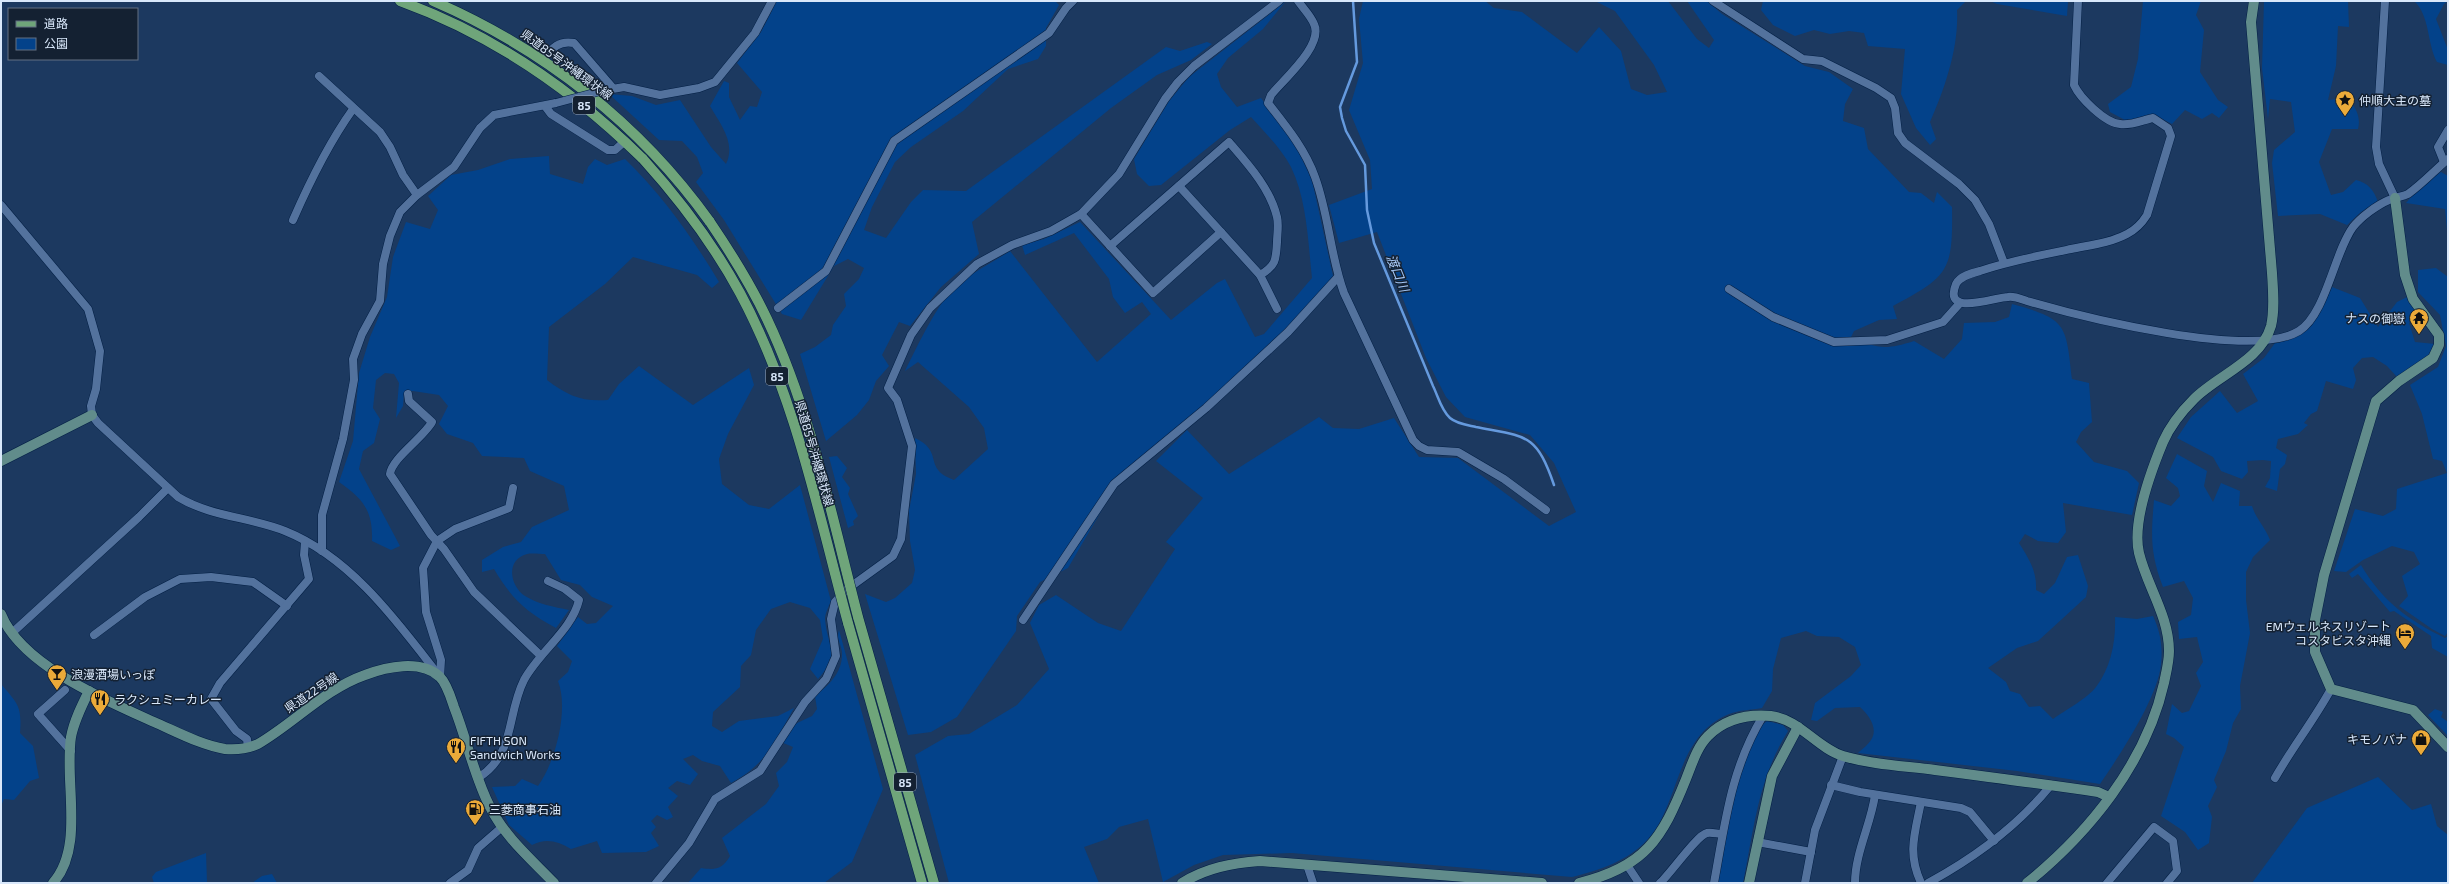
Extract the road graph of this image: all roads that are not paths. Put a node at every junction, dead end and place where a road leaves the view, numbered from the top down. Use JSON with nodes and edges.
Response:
{"nodes":[{"id":1,"x":400,"y":1,"type":"edge"},
{"id":2,"x":434,"y":1,"type":"edge"},
{"id":3,"x":772,"y":1,"type":"edge"},
{"id":4,"x":1073,"y":1,"type":"edge"},
{"id":5,"x":1279,"y":1,"type":"edge"},
{"id":6,"x":1298,"y":1,"type":"edge"},
{"id":7,"x":1713,"y":1,"type":"edge"},
{"id":8,"x":2078,"y":1,"type":"edge"},
{"id":9,"x":2254,"y":1,"type":"edge"},
{"id":10,"x":2385,"y":1,"type":"edge"},
{"id":11,"x":544,"y":60,"type":"junction"},
{"id":12,"x":319,"y":76,"type":"dead end"},
{"id":13,"x":613,"y":88,"type":"junction"},
{"id":14,"x":545,"y":106,"type":"junction"},
{"id":15,"x":353,"y":109,"type":"junction"},
{"id":16,"x":2448,"y":130,"type":"edge"},
{"id":17,"x":625,"y":141,"type":"junction"},
{"id":18,"x":2446,"y":161,"type":"edge"},
{"id":19,"x":1179,"y":186,"type":"junction"},
{"id":20,"x":417,"y":195,"type":"junction"},
{"id":21,"x":2396,"y":198,"type":"junction"},
{"id":22,"x":1,"y":205,"type":"edge"},
{"id":23,"x":1081,"y":214,"type":"junction"},
{"id":24,"x":293,"y":220,"type":"dead end"},
{"id":25,"x":1221,"y":232,"type":"junction"},
{"id":26,"x":1110,"y":246,"type":"junction"},
{"id":27,"x":2004,"y":263,"type":"junction"},
{"id":28,"x":1260,"y":275,"type":"junction"},
{"id":29,"x":1338,"y":277,"type":"junction"},
{"id":30,"x":1729,"y":289,"type":"dead end"},
{"id":31,"x":1960,"y":303,"type":"junction"},
{"id":32,"x":778,"y":308,"type":"dead end"},
{"id":33,"x":1277,"y":309,"type":"dead end"},
{"id":34,"x":2263,"y":342,"type":"junction"},
{"id":35,"x":408,"y":394,"type":"dead end"},
{"id":36,"x":92,"y":414,"type":"junction"},
{"id":37,"x":1,"y":461,"type":"edge"},
{"id":38,"x":168,"y":488,"type":"junction"},
{"id":39,"x":513,"y":488,"type":"dead end"},
{"id":40,"x":1546,"y":510,"type":"dead end"},
{"id":41,"x":305,"y":542,"type":"junction"},
{"id":42,"x":437,"y":542,"type":"junction"},
{"id":43,"x":322,"y":551,"type":"junction"},
{"id":44,"x":548,"y":581,"type":"dead end"},
{"id":45,"x":287,"y":606,"type":"junction"},
{"id":46,"x":1,"y":614,"type":"edge"},
{"id":47,"x":1023,"y":620,"type":"dead end"},
{"id":48,"x":13,"y":632,"type":"junction"},
{"id":49,"x":94,"y":634,"type":"dead end"},
{"id":50,"x":540,"y":655,"type":"junction"},
{"id":51,"x":440,"y":677,"type":"junction"},
{"id":52,"x":2331,"y":689,"type":"junction"},
{"id":53,"x":65,"y":690,"type":"dead end"},
{"id":54,"x":89,"y":691,"type":"junction"},
{"id":55,"x":1763,"y":716,"type":"junction"},
{"id":56,"x":1798,"y":727,"type":"junction"},
{"id":57,"x":2448,"y":747,"type":"edge"},
{"id":58,"x":248,"y":748,"type":"junction"},
{"id":59,"x":71,"y":751,"type":"junction"},
{"id":60,"x":1843,"y":756,"type":"junction"},
{"id":61,"x":478,"y":778,"type":"junction"},
{"id":62,"x":2275,"y":778,"type":"dead end"},
{"id":63,"x":1831,"y":785,"type":"junction"},
{"id":64,"x":2051,"y":785,"type":"junction"},
{"id":65,"x":1875,"y":794,"type":"junction"},
{"id":66,"x":2109,"y":797,"type":"junction"},
{"id":67,"x":1921,"y":802,"type":"junction"},
{"id":68,"x":500,"y":828,"type":"junction"},
{"id":69,"x":1722,"y":834,"type":"junction"},
{"id":70,"x":1757,"y":842,"type":"junction"},
{"id":71,"x":1994,"y":842,"type":"junction"},
{"id":72,"x":1811,"y":852,"type":"junction"},
{"id":73,"x":1307,"y":865,"type":"junction"},
{"id":74,"x":1628,"y":865,"type":"junction"},
{"id":75,"x":52,"y":883,"type":"edge"},
{"id":76,"x":450,"y":883,"type":"edge"},
{"id":77,"x":554,"y":883,"type":"edge"},
{"id":78,"x":656,"y":883,"type":"edge"},
{"id":79,"x":922,"y":883,"type":"edge"},
{"id":80,"x":934,"y":883,"type":"edge"},
{"id":81,"x":1182,"y":883,"type":"edge"},
{"id":82,"x":1313,"y":883,"type":"edge"},
{"id":83,"x":1542,"y":883,"type":"edge"},
{"id":84,"x":1579,"y":883,"type":"edge"},
{"id":85,"x":1639,"y":883,"type":"edge"},
{"id":86,"x":1660,"y":883,"type":"edge"},
{"id":87,"x":1714,"y":883,"type":"edge"},
{"id":88,"x":1749,"y":883,"type":"edge"},
{"id":89,"x":1805,"y":883,"type":"edge"},
{"id":90,"x":1855,"y":883,"type":"edge"},
{"id":91,"x":1921,"y":883,"type":"edge"},
{"id":92,"x":1928,"y":883,"type":"edge"},
{"id":93,"x":2027,"y":883,"type":"edge"},
{"id":94,"x":2106,"y":883,"type":"edge"},
{"id":95,"x":2167,"y":883,"type":"edge"}],
"edges":[{"from":1,"to":17,"type":"main road","name":"県道85号沖縄環状線","number":"85"},
{"from":2,"to":11,"type":"main road","name":"県道85号沖縄環状線","number":"85"},
{"from":3,"to":13,"type":"street"},
{"from":4,"to":32,"type":"street"},
{"from":5,"to":23,"type":"street"},
{"from":6,"to":29,"type":"street"},
{"from":7,"to":27,"type":"street"},
{"from":8,"to":27,"type":"street"},
{"from":9,"to":34,"type":"street"},
{"from":10,"to":21,"type":"street"},
{"from":11,"to":13,"type":"street"},
{"from":11,"to":80,"type":"main road","name":"県道85号沖縄環状線","number":"85","bridge":true},
{"from":12,"to":15,"type":"street"},
{"from":13,"to":14,"type":"street","bridge":true},
{"from":14,"to":17,"type":"street"},
{"from":14,"to":20,"type":"street"},
{"from":15,"to":20,"type":"street"},
{"from":15,"to":24,"type":"street"},
{"from":16,"to":18,"type":"street"},
{"from":17,"to":79,"type":"main road","name":"県道85号沖縄環状線","number":"85","bridge":true},
{"from":18,"to":21,"type":"street"},
{"from":19,"to":25,"type":"street"},
{"from":19,"to":26,"type":"street"},
{"from":19,"to":28,"type":"street"},
{"from":20,"to":43,"type":"street"},
{"from":21,"to":34,"type":"street"},
{"from":21,"to":52,"type":"street"},
{"from":22,"to":36,"type":"street"},
{"from":23,"to":26,"type":"street"},
{"from":23,"to":78,"type":"street"},
{"from":25,"to":26,"type":"street"},
{"from":25,"to":28,"type":"street"},
{"from":27,"to":31,"type":"street"},
{"from":28,"to":33,"type":"street"},
{"from":29,"to":40,"type":"street"},
{"from":29,"to":47,"type":"street"},
{"from":30,"to":31,"type":"street"},
{"from":31,"to":34,"type":"street"},
{"from":34,"to":66,"type":"street"},
{"from":35,"to":42,"type":"street"},
{"from":36,"to":37,"type":"street"},
{"from":36,"to":38,"type":"street"},
{"from":38,"to":41,"type":"street"},
{"from":38,"to":48,"type":"street"},
{"from":39,"to":42,"type":"street"},
{"from":41,"to":43,"type":"street"},
{"from":41,"to":45,"type":"street"},
{"from":42,"to":50,"type":"street"},
{"from":42,"to":51,"type":"street"},
{"from":43,"to":51,"type":"street"},
{"from":44,"to":50,"type":"street"},
{"from":45,"to":49,"type":"street"},
{"from":45,"to":58,"type":"street"},
{"from":46,"to":48,"type":"street","name":"県道22号線"},
{"from":48,"to":54,"type":"street","name":"県道22号線"},
{"from":50,"to":61,"type":"street"},
{"from":51,"to":58,"type":"street","name":"県道22号線"},
{"from":51,"to":61,"type":"street"},
{"from":52,"to":57,"type":"street"},
{"from":52,"to":62,"type":"street"},
{"from":53,"to":59,"type":"street"},
{"from":54,"to":58,"type":"street","name":"県道22号線"},
{"from":54,"to":59,"type":"street"},
{"from":55,"to":56,"type":"street"},
{"from":55,"to":69,"type":"street"},
{"from":55,"to":74,"type":"street"},
{"from":56,"to":60,"type":"street"},
{"from":56,"to":70,"type":"street"},
{"from":59,"to":75,"type":"street"},
{"from":60,"to":63,"type":"street"},
{"from":60,"to":64,"type":"street"},
{"from":61,"to":68,"type":"street"},
{"from":63,"to":65,"type":"street"},
{"from":63,"to":72,"type":"street"},
{"from":64,"to":66,"type":"street"},
{"from":64,"to":71,"type":"street"},
{"from":65,"to":67,"type":"street"},
{"from":65,"to":90,"type":"street"},
{"from":66,"to":93,"type":"street"},
{"from":67,"to":71,"type":"street"},
{"from":67,"to":91,"type":"street"},
{"from":68,"to":76,"type":"street"},
{"from":68,"to":77,"type":"street"},
{"from":69,"to":86,"type":"street"},
{"from":69,"to":87,"type":"street"},
{"from":70,"to":72,"type":"street"},
{"from":70,"to":88,"type":"street"},
{"from":71,"to":92,"type":"street"},
{"from":72,"to":89,"type":"street"},
{"from":73,"to":81,"type":"street"},
{"from":73,"to":82,"type":"street"},
{"from":73,"to":83,"type":"street"},
{"from":74,"to":84,"type":"street"},
{"from":74,"to":85,"type":"street"},
{"from":94,"to":95,"type":"street"}]}
